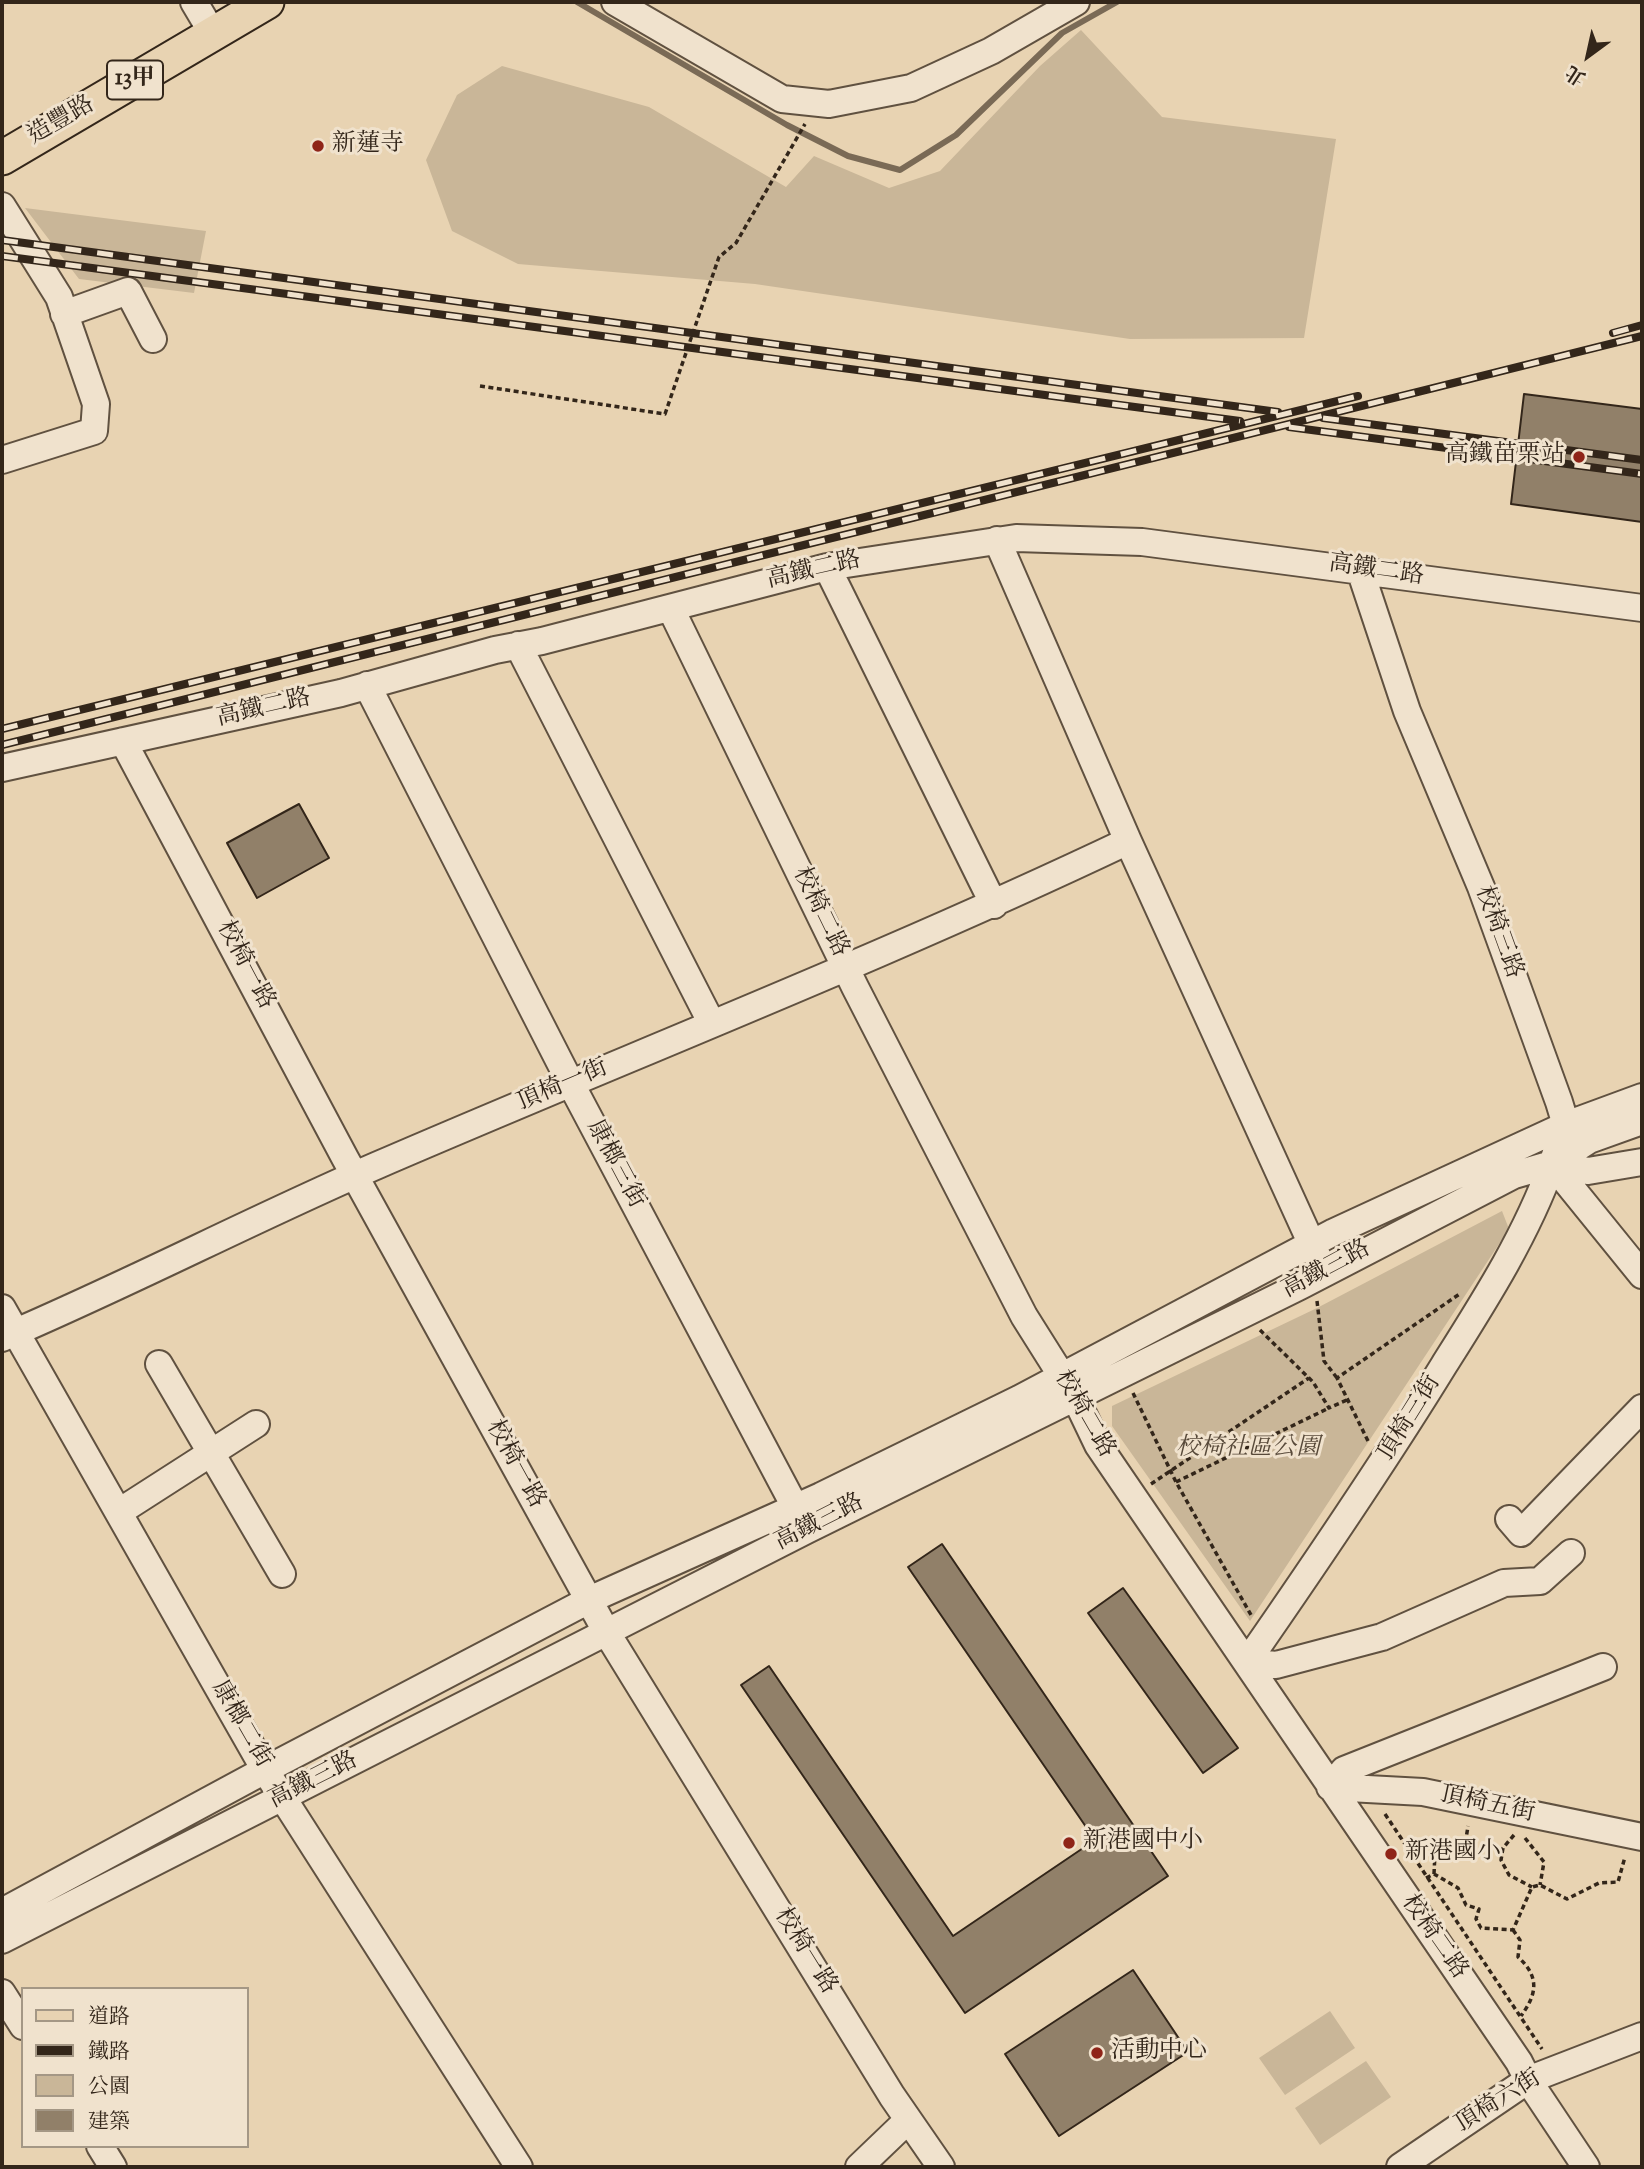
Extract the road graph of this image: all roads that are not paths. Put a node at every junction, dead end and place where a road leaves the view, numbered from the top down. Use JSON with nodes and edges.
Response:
{"nodes":[{"id":1,"x":194,"y":2,"type":"edge"},
{"id":2,"x":268,"y":2,"type":"edge"},
{"id":3,"x":615,"y":2,"type":"edge"},
{"id":4,"x":1076,"y":2,"type":"edge"},
{"id":5,"x":213,"y":34,"type":"junction"},
{"id":6,"x":2,"y":158,"type":"edge"},
{"id":7,"x":2,"y":206,"type":"edge"},
{"id":8,"x":64,"y":314,"type":"junction"},
{"id":9,"x":153,"y":339,"type":"dead end"},
{"id":10,"x":4,"y":452,"type":"edge"},
{"id":11,"x":997,"y":540,"type":"junction"},
{"id":12,"x":827,"y":567,"type":"junction"},
{"id":13,"x":1360,"y":570,"type":"junction"},
{"id":14,"x":1642,"y":608,"type":"edge"},
{"id":15,"x":671,"y":609,"type":"junction"},
{"id":16,"x":518,"y":645,"type":"junction"},
{"id":17,"x":367,"y":685,"type":"junction"},
{"id":18,"x":123,"y":741,"type":"junction"},
{"id":19,"x":2,"y":768,"type":"edge"},
{"id":20,"x":1128,"y":841,"type":"junction"},
{"id":21,"x":994,"y":905,"type":"junction"},
{"id":22,"x":845,"y":968,"type":"junction"},
{"id":23,"x":710,"y":1022,"type":"junction"},
{"id":24,"x":572,"y":1084,"type":"junction"},
{"id":25,"x":1642,"y":1097,"type":"edge"},
{"id":26,"x":1642,"y":1121,"type":"edge"},
{"id":27,"x":1566,"y":1125,"type":"junction"},
{"id":28,"x":1642,"y":1162,"type":"edge"},
{"id":29,"x":1552,"y":1164,"type":"junction"},
{"id":30,"x":355,"y":1176,"type":"junction"},
{"id":31,"x":1312,"y":1243,"type":"junction"},
{"id":32,"x":1642,"y":1275,"type":"edge"},
{"id":33,"x":1320,"y":1285,"type":"junction"},
{"id":34,"x":2,"y":1308,"type":"edge"},
{"id":35,"x":9,"y":1335,"type":"edge"},
{"id":36,"x":159,"y":1364,"type":"dead end"},
{"id":37,"x":1069,"y":1388,"type":"junction"},
{"id":38,"x":1642,"y":1408,"type":"edge"},
{"id":39,"x":256,"y":1424,"type":"dead end"},
{"id":40,"x":212,"y":1454,"type":"junction"},
{"id":41,"x":119,"y":1513,"type":"junction"},
{"id":42,"x":801,"y":1518,"type":"junction"},
{"id":43,"x":1509,"y":1519,"type":"dead end"},
{"id":44,"x":1571,"y":1553,"type":"dead end"},
{"id":45,"x":282,"y":1574,"type":"dead end"},
{"id":46,"x":589,"y":1600,"type":"junction"},
{"id":47,"x":607,"y":1633,"type":"junction"},
{"id":48,"x":1248,"y":1662,"type":"junction"},
{"id":49,"x":1603,"y":1667,"type":"dead end"},
{"id":50,"x":265,"y":1770,"type":"junction"},
{"id":51,"x":1330,"y":1787,"type":"junction"},
{"id":52,"x":283,"y":1798,"type":"junction"},
{"id":53,"x":1634,"y":1845,"type":"edge"},
{"id":54,"x":2,"y":1912,"type":"edge"},
{"id":55,"x":2,"y":1940,"type":"edge"},
{"id":56,"x":2,"y":1993,"type":"edge"},
{"id":57,"x":21,"y":2023,"type":"edge"},
{"id":58,"x":1642,"y":2036,"type":"edge"},
{"id":59,"x":1528,"y":2080,"type":"junction"},
{"id":60,"x":908,"y":2120,"type":"junction"},
{"id":61,"x":101,"y":2148,"type":"edge"},
{"id":62,"x":113,"y":2167,"type":"edge"},
{"id":63,"x":519,"y":2167,"type":"edge"},
{"id":64,"x":859,"y":2167,"type":"edge"},
{"id":65,"x":942,"y":2167,"type":"edge"},
{"id":66,"x":1400,"y":2167,"type":"edge"},
{"id":67,"x":1586,"y":2167,"type":"edge"}],
"edges":[{"from":1,"to":5,"type":"street"},
{"from":2,"to":5,"type":"main road","name":"造豐路","number":"13甲"},
{"from":3,"to":4,"type":"street"},
{"from":5,"to":6,"type":"main road","name":"造豐路","number":"13甲"},
{"from":7,"to":8,"type":"street"},
{"from":8,"to":9,"type":"street"},
{"from":8,"to":10,"type":"street"},
{"from":11,"to":12,"type":"street","name":"高鐵二路"},
{"from":11,"to":13,"type":"street","name":"高鐵二路"},
{"from":11,"to":20,"type":"street"},
{"from":12,"to":15,"type":"street","name":"高鐵二路"},
{"from":12,"to":21,"type":"street"},
{"from":13,"to":14,"type":"street","name":"高鐵二路"},
{"from":13,"to":27,"type":"street","name":"校椅三路"},
{"from":15,"to":16,"type":"street","name":"高鐵二路"},
{"from":15,"to":22,"type":"street","name":"校椅二路"},
{"from":16,"to":17,"type":"street","name":"高鐵二路"},
{"from":16,"to":23,"type":"street"},
{"from":17,"to":18,"type":"street","name":"高鐵二路"},
{"from":17,"to":24,"type":"street","name":"康榔三街"},
{"from":18,"to":19,"type":"street","name":"高鐵二路"},
{"from":18,"to":30,"type":"street","name":"校椅一路"},
{"from":20,"to":21,"type":"street","name":"頂椅一街"},
{"from":20,"to":31,"type":"street"},
{"from":21,"to":22,"type":"street","name":"頂椅一街"},
{"from":22,"to":23,"type":"street","name":"頂椅一街"},
{"from":22,"to":37,"type":"street","name":"校椅二路"},
{"from":23,"to":24,"type":"street","name":"頂椅一街"},
{"from":24,"to":30,"type":"street","name":"頂椅一街"},
{"from":24,"to":42,"type":"street","name":"康榔三街"},
{"from":25,"to":27,"type":"street","name":"高鐵三路"},
{"from":26,"to":29,"type":"street","name":"高鐵三路"},
{"from":27,"to":29,"type":"street"},
{"from":27,"to":31,"type":"street","name":"高鐵三路"},
{"from":28,"to":29,"type":"street"},
{"from":29,"to":32,"type":"street"},
{"from":29,"to":33,"type":"street","name":"高鐵三路"},
{"from":29,"to":48,"type":"street","name":"頂椅三街"},
{"from":30,"to":35,"type":"street","name":"頂椅一街"},
{"from":30,"to":46,"type":"street","name":"校椅一路"},
{"from":31,"to":33,"type":"street"},
{"from":31,"to":37,"type":"street","name":"高鐵三路"},
{"from":33,"to":37,"type":"street","name":"高鐵三路"},
{"from":34,"to":35,"type":"street","name":"康榔二街"},
{"from":35,"to":41,"type":"street","name":"康榔二街"},
{"from":36,"to":40,"type":"street"},
{"from":37,"to":42,"type":"street","name":"高鐵三路"},
{"from":37,"to":48,"type":"street","name":"校椅二路"},
{"from":38,"to":43,"type":"street"},
{"from":39,"to":40,"type":"street"},
{"from":40,"to":41,"type":"street"},
{"from":40,"to":45,"type":"street"},
{"from":41,"to":50,"type":"street","name":"康榔二街"},
{"from":42,"to":46,"type":"street","name":"高鐵三路"},
{"from":42,"to":47,"type":"street","name":"高鐵三路"},
{"from":44,"to":48,"type":"street"},
{"from":46,"to":47,"type":"street","name":"校椅一路"},
{"from":46,"to":50,"type":"street","name":"高鐵三路"},
{"from":47,"to":52,"type":"street","name":"高鐵三路"},
{"from":47,"to":60,"type":"street","name":"校椅一路"},
{"from":48,"to":51,"type":"street","name":"校椅二路"},
{"from":49,"to":51,"type":"street"},
{"from":50,"to":52,"type":"street","name":"康榔二街"},
{"from":50,"to":54,"type":"street","name":"高鐵三路"},
{"from":51,"to":53,"type":"street","name":"頂椅五街"},
{"from":51,"to":59,"type":"street","name":"校椅二路"},
{"from":52,"to":55,"type":"street","name":"高鐵三路"},
{"from":52,"to":63,"type":"street","name":"康榔二街"},
{"from":56,"to":57,"type":"street"},
{"from":58,"to":59,"type":"street","name":"頂椅六街"},
{"from":59,"to":66,"type":"street","name":"頂椅六街"},
{"from":59,"to":67,"type":"street","name":"校椅二路"},
{"from":60,"to":64,"type":"street"},
{"from":60,"to":65,"type":"street","name":"校椅一路"},
{"from":61,"to":62,"type":"street"}]}
